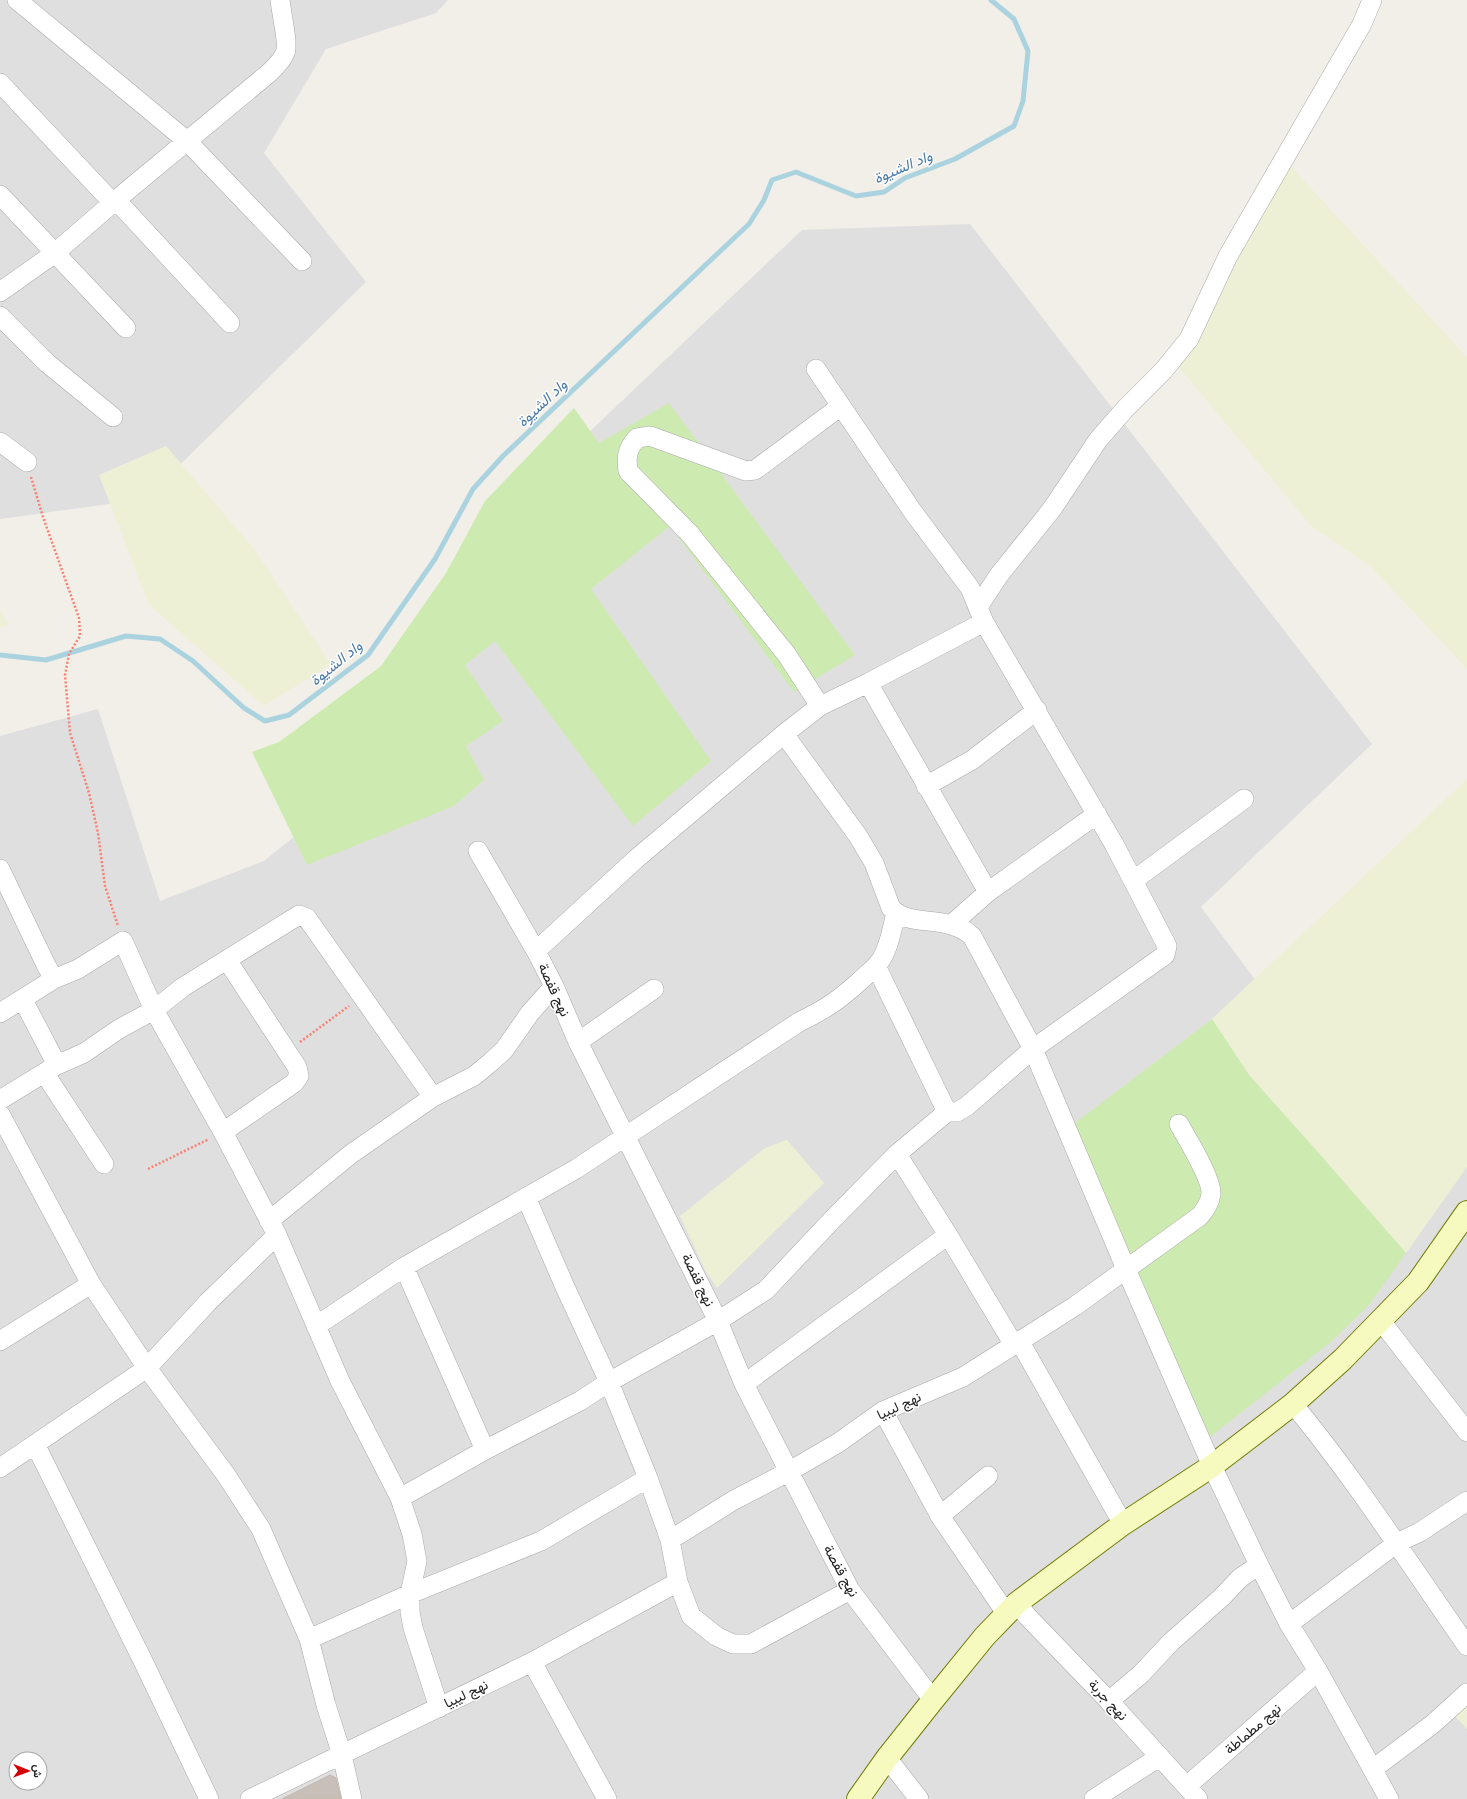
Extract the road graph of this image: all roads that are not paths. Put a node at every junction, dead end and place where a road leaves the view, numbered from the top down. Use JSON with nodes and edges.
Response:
{"nodes":[{"id":1,"x":17,"y":0,"type":"edge"},
{"id":2,"x":280,"y":0,"type":"edge"},
{"id":3,"x":1372,"y":0,"type":"edge"},
{"id":4,"x":0,"y":83,"type":"edge"},
{"id":5,"x":187,"y":141,"type":"junction"},
{"id":6,"x":0,"y":195,"type":"edge"},
{"id":7,"x":114,"y":201,"type":"junction"},
{"id":8,"x":55,"y":253,"type":"junction"},
{"id":9,"x":302,"y":261,"type":"dead end"},
{"id":10,"x":0,"y":292,"type":"edge"},
{"id":11,"x":0,"y":316,"type":"edge"},
{"id":12,"x":230,"y":322,"type":"dead end"},
{"id":13,"x":126,"y":328,"type":"dead end"},
{"id":14,"x":816,"y":369,"type":"dead end"},
{"id":15,"x":841,"y":406,"type":"junction"},
{"id":16,"x":113,"y":417,"type":"dead end"},
{"id":17,"x":0,"y":442,"type":"edge"},
{"id":18,"x":27,"y":462,"type":"road end"},
{"id":19,"x":981,"y":614,"type":"junction"},
{"id":20,"x":868,"y":683,"type":"junction"},
{"id":21,"x":820,"y":706,"type":"junction"},
{"id":22,"x":1037,"y":710,"type":"junction"},
{"id":23,"x":784,"y":734,"type":"junction"},
{"id":24,"x":926,"y":786,"type":"junction"},
{"id":25,"x":1244,"y":799,"type":"dead end"},
{"id":26,"x":1097,"y":814,"type":"junction"},
{"id":27,"x":478,"y":851,"type":"dead end"},
{"id":28,"x":0,"y":868,"type":"edge"},
{"id":29,"x":1134,"y":880,"type":"junction"},
{"id":30,"x":988,"y":892,"type":"junction"},
{"id":31,"x":896,"y":913,"type":"junction"},
{"id":32,"x":952,"y":924,"type":"junction"},
{"id":33,"x":536,"y":951,"type":"junction"},
{"id":34,"x":227,"y":960,"type":"junction"},
{"id":35,"x":876,"y":966,"type":"junction"},
{"id":36,"x":54,"y":979,"type":"junction"},
{"id":37,"x":554,"y":986,"type":"junction"},
{"id":38,"x":654,"y":989,"type":"dead end"},
{"id":39,"x":23,"y":1000,"type":"junction"},
{"id":40,"x":154,"y":1010,"type":"junction"},
{"id":41,"x":0,"y":1013,"type":"edge"},
{"id":42,"x":578,"y":1042,"type":"junction"},
{"id":43,"x":1033,"y":1049,"type":"junction"},
{"id":44,"x":51,"y":1070,"type":"junction"},
{"id":45,"x":433,"y":1097,"type":"junction"},
{"id":46,"x":0,"y":1100,"type":"edge"},
{"id":47,"x":947,"y":1112,"type":"junction"},
{"id":48,"x":0,"y":1114,"type":"edge"},
{"id":49,"x":1179,"y":1124,"type":"dead end"},
{"id":50,"x":222,"y":1132,"type":"junction"},
{"id":51,"x":626,"y":1137,"type":"junction"},
{"id":52,"x":897,"y":1154,"type":"junction"},
{"id":53,"x":104,"y":1164,"type":"dead end"},
{"id":54,"x":526,"y":1197,"type":"junction"},
{"id":55,"x":1467,"y":1212,"type":"edge"},
{"id":56,"x":273,"y":1228,"type":"junction"},
{"id":57,"x":948,"y":1234,"type":"junction"},
{"id":58,"x":404,"y":1267,"type":"junction"},
{"id":59,"x":1126,"y":1269,"type":"junction"},
{"id":60,"x":91,"y":1284,"type":"junction"},
{"id":61,"x":718,"y":1321,"type":"junction"},
{"id":62,"x":1381,"y":1321,"type":"junction"},
{"id":63,"x":316,"y":1326,"type":"junction"},
{"id":64,"x":0,"y":1341,"type":"edge"},
{"id":65,"x":1017,"y":1343,"type":"junction"},
{"id":66,"x":147,"y":1368,"type":"junction"},
{"id":67,"x":609,"y":1382,"type":"junction"},
{"id":68,"x":744,"y":1384,"type":"junction"},
{"id":69,"x":1293,"y":1404,"type":"junction"},
{"id":70,"x":882,"y":1411,"type":"junction"},
{"id":71,"x":1467,"y":1432,"type":"edge"},
{"id":72,"x":35,"y":1444,"type":"junction"},
{"id":73,"x":485,"y":1450,"type":"junction"},
{"id":74,"x":1212,"y":1466,"type":"junction"},
{"id":75,"x":0,"y":1468,"type":"edge"},
{"id":76,"x":788,"y":1472,"type":"junction"},
{"id":77,"x":988,"y":1476,"type":"dead end"},
{"id":78,"x":648,"y":1478,"type":"junction"},
{"id":79,"x":400,"y":1498,"type":"junction"},
{"id":80,"x":1467,"y":1502,"type":"edge"},
{"id":81,"x":940,"y":1516,"type":"junction"},
{"id":82,"x":1123,"y":1524,"type":"junction"},
{"id":83,"x":670,"y":1540,"type":"junction"},
{"id":84,"x":1397,"y":1543,"type":"junction"},
{"id":85,"x":1259,"y":1565,"type":"junction"},
{"id":86,"x":678,"y":1582,"type":"junction"},
{"id":87,"x":850,"y":1590,"type":"junction"},
{"id":88,"x":410,"y":1594,"type":"junction"},
{"id":89,"x":1012,"y":1608,"type":"junction"},
{"id":90,"x":1289,"y":1624,"type":"junction"},
{"id":91,"x":309,"y":1639,"type":"junction"},
{"id":92,"x":1467,"y":1646,"type":"edge"},
{"id":93,"x":532,"y":1662,"type":"junction"},
{"id":94,"x":1318,"y":1672,"type":"junction"},
{"id":95,"x":1467,"y":1693,"type":"edge"},
{"id":96,"x":933,"y":1700,"type":"junction"},
{"id":97,"x":1109,"y":1701,"type":"junction"},
{"id":98,"x":439,"y":1708,"type":"junction"},
{"id":99,"x":342,"y":1755,"type":"junction"},
{"id":100,"x":1159,"y":1757,"type":"junction"},
{"id":101,"x":887,"y":1758,"type":"junction"},
{"id":102,"x":1373,"y":1769,"type":"junction"},
{"id":103,"x":1192,"y":1793,"type":"edge"},
{"id":104,"x":209,"y":1799,"type":"edge"},
{"id":105,"x":250,"y":1799,"type":"edge"},
{"id":106,"x":352,"y":1799,"type":"edge"},
{"id":107,"x":608,"y":1799,"type":"edge"},
{"id":108,"x":858,"y":1799,"type":"edge"},
{"id":109,"x":919,"y":1799,"type":"edge"},
{"id":110,"x":1094,"y":1799,"type":"edge"},
{"id":111,"x":1389,"y":1799,"type":"edge"}],
"edges":[{"from":1,"to":5,"type":"street"},
{"from":2,"to":5,"type":"street"},
{"from":3,"to":19,"type":"street"},
{"from":4,"to":7,"type":"street"},
{"from":5,"to":7,"type":"street"},
{"from":5,"to":9,"type":"street"},
{"from":6,"to":8,"type":"street"},
{"from":7,"to":8,"type":"street"},
{"from":7,"to":12,"type":"street"},
{"from":8,"to":10,"type":"street"},
{"from":8,"to":13,"type":"street"},
{"from":11,"to":16,"type":"street"},
{"from":14,"to":15,"type":"street"},
{"from":15,"to":19,"type":"street"},
{"from":15,"to":21,"type":"street"},
{"from":17,"to":18,"type":"street"},
{"from":19,"to":20,"type":"street"},
{"from":19,"to":22,"type":"street"},
{"from":20,"to":21,"type":"street"},
{"from":20,"to":24,"type":"street"},
{"from":21,"to":23,"type":"street"},
{"from":22,"to":24,"type":"street"},
{"from":22,"to":26,"type":"street"},
{"from":23,"to":31,"type":"street"},
{"from":23,"to":33,"type":"street"},
{"from":24,"to":30,"type":"street"},
{"from":25,"to":29,"type":"street"},
{"from":26,"to":29,"type":"street"},
{"from":26,"to":30,"type":"street"},
{"from":27,"to":33,"type":"street","name":"نهج قفصة"},
{"from":28,"to":36,"type":"street"},
{"from":29,"to":43,"type":"street"},
{"from":30,"to":32,"type":"street"},
{"from":31,"to":32,"type":"street"},
{"from":31,"to":35,"type":"street"},
{"from":32,"to":43,"type":"street"},
{"from":33,"to":37,"type":"street","name":"نهج قفصة"},
{"from":34,"to":40,"type":"street"},
{"from":34,"to":45,"type":"street"},
{"from":34,"to":50,"type":"street"},
{"from":35,"to":47,"type":"street"},
{"from":35,"to":51,"type":"street"},
{"from":36,"to":39,"type":"street"},
{"from":36,"to":40,"type":"street"},
{"from":37,"to":42,"type":"street","name":"نهج قفصة"},
{"from":37,"to":45,"type":"street"},
{"from":38,"to":42,"type":"street"},
{"from":39,"to":41,"type":"street"},
{"from":39,"to":44,"type":"street"},
{"from":40,"to":44,"type":"street"},
{"from":40,"to":50,"type":"street"},
{"from":42,"to":51,"type":"street","name":"نهج قفصة"},
{"from":43,"to":47,"type":"street"},
{"from":43,"to":59,"type":"street"},
{"from":44,"to":46,"type":"street"},
{"from":44,"to":53,"type":"street"},
{"from":45,"to":56,"type":"street"},
{"from":47,"to":52,"type":"street"},
{"from":48,"to":60,"type":"street"},
{"from":49,"to":59,"type":"street","name":"نهج ليبيا"},
{"from":50,"to":56,"type":"street"},
{"from":51,"to":54,"type":"street"},
{"from":51,"to":61,"type":"street","name":"نهج قفصة"},
{"from":52,"to":57,"type":"street"},
{"from":52,"to":61,"type":"street"},
{"from":54,"to":58,"type":"street"},
{"from":54,"to":67,"type":"street"},
{"from":55,"to":62,"type":"main road"},
{"from":56,"to":63,"type":"street"},
{"from":56,"to":66,"type":"street"},
{"from":57,"to":65,"type":"street"},
{"from":57,"to":68,"type":"street"},
{"from":58,"to":63,"type":"street"},
{"from":58,"to":73,"type":"street"},
{"from":59,"to":65,"type":"street","name":"نهج ليبيا"},
{"from":59,"to":74,"type":"street"},
{"from":60,"to":64,"type":"street"},
{"from":60,"to":66,"type":"street"},
{"from":61,"to":67,"type":"street"},
{"from":61,"to":68,"type":"street","name":"نهج قفصة"},
{"from":62,"to":69,"type":"main road"},
{"from":62,"to":71,"type":"street"},
{"from":63,"to":79,"type":"street"},
{"from":65,"to":70,"type":"street","name":"نهج ليبيا"},
{"from":65,"to":82,"type":"street"},
{"from":66,"to":72,"type":"street"},
{"from":66,"to":91,"type":"street"},
{"from":67,"to":73,"type":"street"},
{"from":67,"to":78,"type":"street"},
{"from":68,"to":76,"type":"street","name":"نهج قفصة"},
{"from":69,"to":74,"type":"main road"},
{"from":69,"to":84,"type":"street"},
{"from":70,"to":76,"type":"street","name":"نهج ليبيا"},
{"from":70,"to":81,"type":"street","name":"نهج جربة"},
{"from":72,"to":75,"type":"street"},
{"from":72,"to":104,"type":"street"},
{"from":73,"to":79,"type":"street"},
{"from":74,"to":82,"type":"main road"},
{"from":74,"to":85,"type":"street"},
{"from":76,"to":83,"type":"street","name":"نهج ليبيا"},
{"from":76,"to":87,"type":"street","name":"نهج قفصة"},
{"from":77,"to":81,"type":"street"},
{"from":78,"to":83,"type":"street"},
{"from":78,"to":88,"type":"street"},
{"from":79,"to":88,"type":"street"},
{"from":80,"to":84,"type":"street"},
{"from":81,"to":89,"type":"street","name":"نهج جربة"},
{"from":82,"to":89,"type":"main road"},
{"from":83,"to":86,"type":"street"},
{"from":84,"to":90,"type":"street"},
{"from":84,"to":92,"type":"street"},
{"from":85,"to":90,"type":"street"},
{"from":85,"to":97,"type":"street"},
{"from":86,"to":87,"type":"street"},
{"from":86,"to":93,"type":"street","name":"نهج ليبيا"},
{"from":87,"to":96,"type":"street","name":"نهج قفصة"},
{"from":88,"to":91,"type":"street"},
{"from":88,"to":98,"type":"street"},
{"from":89,"to":96,"type":"main road"},
{"from":89,"to":97,"type":"street","name":"نهج جربة"},
{"from":90,"to":94,"type":"street"},
{"from":91,"to":99,"type":"street"},
{"from":93,"to":98,"type":"street","name":"نهج ليبيا"},
{"from":93,"to":107,"type":"street"},
{"from":94,"to":102,"type":"street"},
{"from":94,"to":103,"type":"street","name":"نهج مطماطة"},
{"from":95,"to":102,"type":"street"},
{"from":96,"to":101,"type":"main road"},
{"from":97,"to":100,"type":"street","name":"نهج جربة"},
{"from":98,"to":99,"type":"street","name":"نهج ليبيا"},
{"from":99,"to":105,"type":"street","name":"نهج ليبيا"},
{"from":99,"to":106,"type":"street"},
{"from":100,"to":103,"type":"street","name":"نهج جربة"},
{"from":100,"to":110,"type":"street"},
{"from":101,"to":108,"type":"main road"},
{"from":101,"to":109,"type":"street"},
{"from":102,"to":111,"type":"street"}]}
